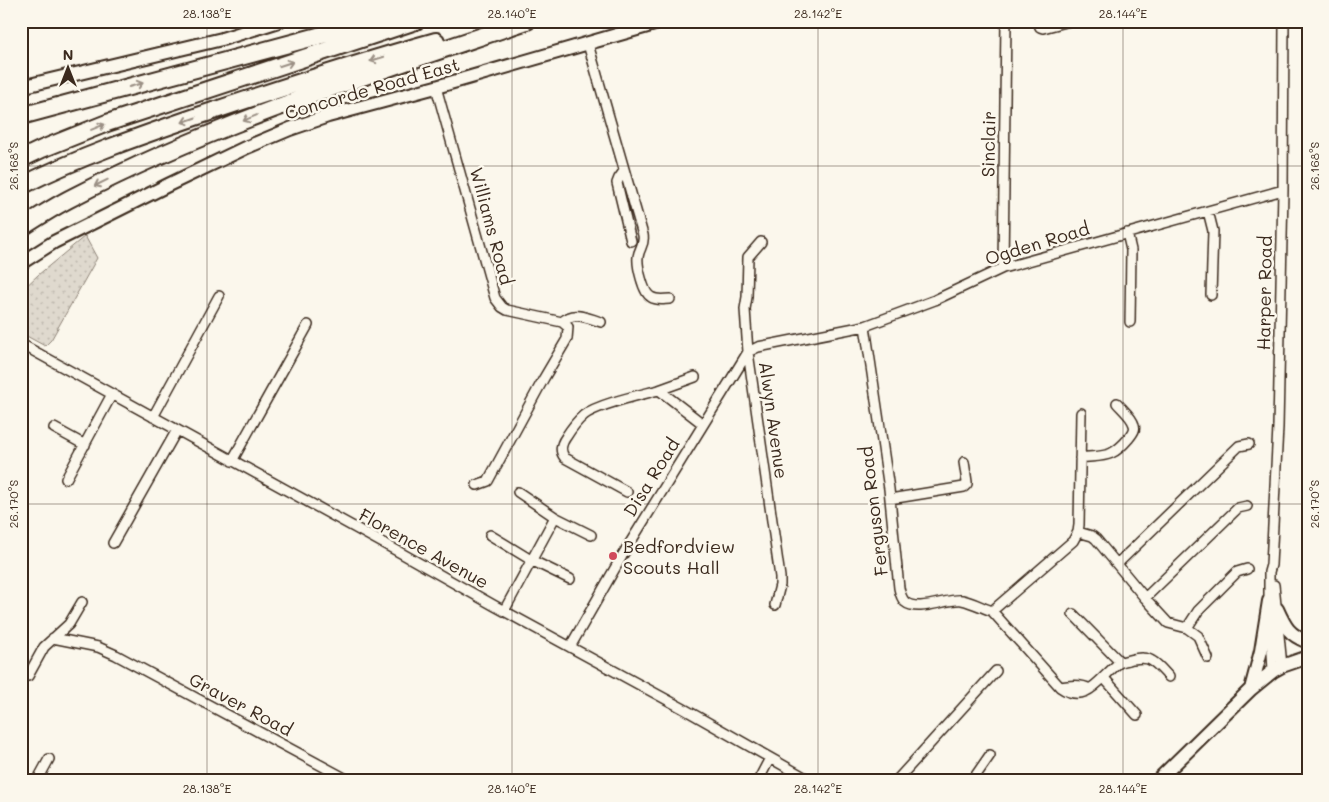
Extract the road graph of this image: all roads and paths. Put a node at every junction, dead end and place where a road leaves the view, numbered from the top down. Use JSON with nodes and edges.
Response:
{"nodes":[{"id":1,"x":279,"y":21,"type":"edge"},
{"id":2,"x":374,"y":21,"type":"edge"},
{"id":3,"x":416,"y":21,"type":"edge"},
{"id":4,"x":508,"y":21,"type":"edge"},
{"id":5,"x":527,"y":21,"type":"edge"},
{"id":6,"x":665,"y":21,"type":"edge"},
{"id":7,"x":1006,"y":21,"type":"edge"},
{"id":8,"x":1038,"y":21,"type":"edge"},
{"id":9,"x":1070,"y":21,"type":"edge"},
{"id":10,"x":1284,"y":21,"type":"edge"},
{"id":11,"x":588,"y":44,"type":"junction"},
{"id":12,"x":21,"y":87,"type":"edge"},
{"id":13,"x":436,"y":87,"type":"junction"},
{"id":14,"x":21,"y":116,"type":"edge"},
{"id":15,"x":21,"y":159,"type":"edge"},
{"id":16,"x":624,"y":171,"type":"junction"},
{"id":17,"x":21,"y":186,"type":"edge"},
{"id":18,"x":1283,"y":190,"type":"junction"},
{"id":19,"x":1208,"y":211,"type":"junction"},
{"id":20,"x":21,"y":228,"type":"edge"},
{"id":21,"x":1127,"y":234,"type":"junction"},
{"id":22,"x":631,"y":241,"type":"dead end"},
{"id":23,"x":761,"y":242,"type":"dead end"},
{"id":24,"x":21,"y":263,"type":"edge"},
{"id":25,"x":1003,"y":268,"type":"junction"},
{"id":26,"x":1211,"y":295,"type":"dead end"},
{"id":27,"x":219,"y":296,"type":"dead end"},
{"id":28,"x":670,"y":299,"type":"dead end"},
{"id":29,"x":562,"y":322,"type":"junction"},
{"id":30,"x":601,"y":322,"type":"dead end"},
{"id":31,"x":1130,"y":322,"type":"dead end"},
{"id":32,"x":308,"y":325,"type":"dead end"},
{"id":33,"x":864,"y":326,"type":"junction"},
{"id":34,"x":21,"y":344,"type":"edge"},
{"id":35,"x":748,"y":352,"type":"junction"},
{"id":36,"x":695,"y":377,"type":"dead end"},
{"id":37,"x":659,"y":390,"type":"junction"},
{"id":38,"x":112,"y":394,"type":"junction"},
{"id":39,"x":1117,"y":403,"type":"dead end"},
{"id":40,"x":1081,"y":413,"type":"dead end"},
{"id":41,"x":153,"y":417,"type":"junction"},
{"id":42,"x":703,"y":424,"type":"junction"},
{"id":43,"x":54,"y":428,"type":"dead end"},
{"id":44,"x":177,"y":430,"type":"junction"},
{"id":45,"x":1249,"y":444,"type":"dead end"},
{"id":46,"x":84,"y":445,"type":"junction"},
{"id":47,"x":1080,"y":458,"type":"junction"},
{"id":48,"x":232,"y":461,"type":"junction"},
{"id":49,"x":964,"y":462,"type":"dead end"},
{"id":50,"x":66,"y":479,"type":"dead end"},
{"id":51,"x":477,"y":485,"type":"dead end"},
{"id":52,"x":518,"y":492,"type":"dead end"},
{"id":53,"x":627,"y":492,"type":"dead end"},
{"id":54,"x":890,"y":499,"type":"junction"},
{"id":55,"x":1247,"y":506,"type":"dead end"},
{"id":56,"x":555,"y":517,"type":"junction"},
{"id":57,"x":1078,"y":532,"type":"junction"},
{"id":58,"x":490,"y":535,"type":"dead end"},
{"id":59,"x":591,"y":535,"type":"dead end"},
{"id":60,"x":113,"y":543,"type":"dead end"},
{"id":61,"x":531,"y":560,"type":"junction"},
{"id":62,"x":1117,"y":564,"type":"junction"},
{"id":63,"x":1247,"y":569,"type":"dead end"},
{"id":64,"x":570,"y":579,"type":"dead end"},
{"id":65,"x":1145,"y":598,"type":"junction"},
{"id":66,"x":82,"y":602,"type":"dead end"},
{"id":67,"x":775,"y":605,"type":"dead end"},
{"id":68,"x":1273,"y":605,"type":"junction"},
{"id":69,"x":504,"y":610,"type":"junction"},
{"id":70,"x":992,"y":611,"type":"junction"},
{"id":71,"x":1073,"y":614,"type":"dead end"},
{"id":72,"x":1188,"y":628,"type":"junction"},
{"id":73,"x":53,"y":638,"type":"junction"},
{"id":74,"x":1308,"y":642,"type":"edge"},
{"id":75,"x":570,"y":647,"type":"junction"},
{"id":76,"x":1308,"y":657,"type":"edge"},
{"id":77,"x":1208,"y":658,"type":"dead end"},
{"id":78,"x":1120,"y":662,"type":"junction"},
{"id":79,"x":1278,"y":668,"type":"junction"},
{"id":80,"x":996,"y":671,"type":"dead end"},
{"id":81,"x":28,"y":676,"type":"dead end"},
{"id":82,"x":1169,"y":677,"type":"dead end"},
{"id":83,"x":1104,"y":678,"type":"junction"},
{"id":84,"x":1251,"y":689,"type":"junction"},
{"id":85,"x":1137,"y":715,"type":"dead end"},
{"id":86,"x":990,"y":755,"type":"dead end"},
{"id":87,"x":770,"y":758,"type":"junction"},
{"id":88,"x":49,"y":759,"type":"dead end"},
{"id":89,"x":37,"y":781,"type":"edge"},
{"id":90,"x":350,"y":781,"type":"edge"},
{"id":91,"x":758,"y":781,"type":"edge"},
{"id":92,"x":811,"y":781,"type":"edge"},
{"id":93,"x":896,"y":781,"type":"edge"},
{"id":94,"x":972,"y":781,"type":"edge"},
{"id":95,"x":1157,"y":781,"type":"edge"}],
"edges":[{"from":1,"to":12,"type":"main road"},
{"from":14,"to":2,"type":"highway","one_way":true},
{"from":15,"to":3,"type":"highway","one_way":true},
{"from":4,"to":17,"type":"highway","one_way":true},
{"from":5,"to":20,"type":"highway","one_way":true},
{"from":6,"to":11,"type":"main road","name":"Concorde Road East"},
{"from":7,"to":25,"type":"street","name":"Sinclair"},
{"from":8,"to":9,"type":"street"},
{"from":10,"to":18,"type":"street","name":"Harper Road"},
{"from":11,"to":13,"type":"main road","name":"Concorde Road East"},
{"from":11,"to":16,"type":"street"},
{"from":13,"to":24,"type":"main road","name":"Concorde Road East"},
{"from":13,"to":29,"type":"street","name":"Williams Road"},
{"from":16,"to":22,"type":"street"},
{"from":16,"to":28,"type":"street"},
{"from":18,"to":19,"type":"street","name":"Ogden Road"},
{"from":18,"to":68,"type":"street","name":"Harper Road"},
{"from":19,"to":21,"type":"street","name":"Ogden Road"},
{"from":19,"to":26,"type":"street"},
{"from":21,"to":25,"type":"street","name":"Ogden Road"},
{"from":21,"to":31,"type":"street"},
{"from":23,"to":35,"type":"street","name":"Alwyn Avenue"},
{"from":25,"to":33,"type":"street","name":"Ogden Road"},
{"from":27,"to":41,"type":"street"},
{"from":29,"to":30,"type":"street"},
{"from":29,"to":51,"type":"street"},
{"from":32,"to":48,"type":"street"},
{"from":33,"to":35,"type":"street","name":"Ogden Road"},
{"from":33,"to":54,"type":"street","name":"Ferguson Road"},
{"from":34,"to":38,"type":"street","name":"Florence Avenue"},
{"from":35,"to":42,"type":"street","name":"Disa Road"},
{"from":35,"to":67,"type":"street","name":"Alwyn Avenue"},
{"from":36,"to":37,"type":"street"},
{"from":37,"to":42,"type":"street"},
{"from":37,"to":53,"type":"street"},
{"from":38,"to":41,"type":"street","name":"Florence Avenue"},
{"from":38,"to":46,"type":"street"},
{"from":39,"to":47,"type":"street"},
{"from":40,"to":47,"type":"street"},
{"from":41,"to":44,"type":"street","name":"Florence Avenue"},
{"from":42,"to":75,"type":"street","name":"Disa Road"},
{"from":43,"to":46,"type":"street"},
{"from":44,"to":48,"type":"street","name":"Florence Avenue"},
{"from":44,"to":60,"type":"street"},
{"from":45,"to":62,"type":"street"},
{"from":46,"to":50,"type":"street"},
{"from":47,"to":57,"type":"street"},
{"from":48,"to":69,"type":"street","name":"Florence Avenue"},
{"from":49,"to":54,"type":"street"},
{"from":52,"to":56,"type":"street"},
{"from":54,"to":70,"type":"street","name":"Ferguson Road"},
{"from":55,"to":65,"type":"street"},
{"from":56,"to":59,"type":"street"},
{"from":56,"to":61,"type":"street"},
{"from":57,"to":62,"type":"street"},
{"from":57,"to":70,"type":"street"},
{"from":58,"to":61,"type":"street"},
{"from":61,"to":64,"type":"street"},
{"from":61,"to":69,"type":"street"},
{"from":62,"to":65,"type":"street"},
{"from":63,"to":72,"type":"street"},
{"from":65,"to":72,"type":"street"},
{"from":66,"to":73,"type":"street"},
{"from":68,"to":74,"type":"main road"},
{"from":68,"to":79,"type":"street","name":"Harper Road"},
{"from":68,"to":84,"type":"main road"},
{"from":69,"to":75,"type":"street","name":"Florence Avenue"},
{"from":70,"to":83,"type":"street","name":"Ferguson Road"},
{"from":71,"to":78,"type":"street"},
{"from":72,"to":77,"type":"street"},
{"from":73,"to":81,"type":"street"},
{"from":73,"to":90,"type":"street","name":"Graver Road"},
{"from":75,"to":87,"type":"street","name":"Florence Avenue"},
{"from":76,"to":79,"type":"main road"},
{"from":78,"to":82,"type":"street"},
{"from":78,"to":83,"type":"street"},
{"from":79,"to":84,"type":"main road"},
{"from":80,"to":93,"type":"street"},
{"from":83,"to":85,"type":"street"},
{"from":84,"to":95,"type":"main road"},
{"from":86,"to":94,"type":"street"},
{"from":87,"to":91,"type":"street"},
{"from":87,"to":92,"type":"street","name":"Florence Avenue"},
{"from":88,"to":89,"type":"street"}]}
